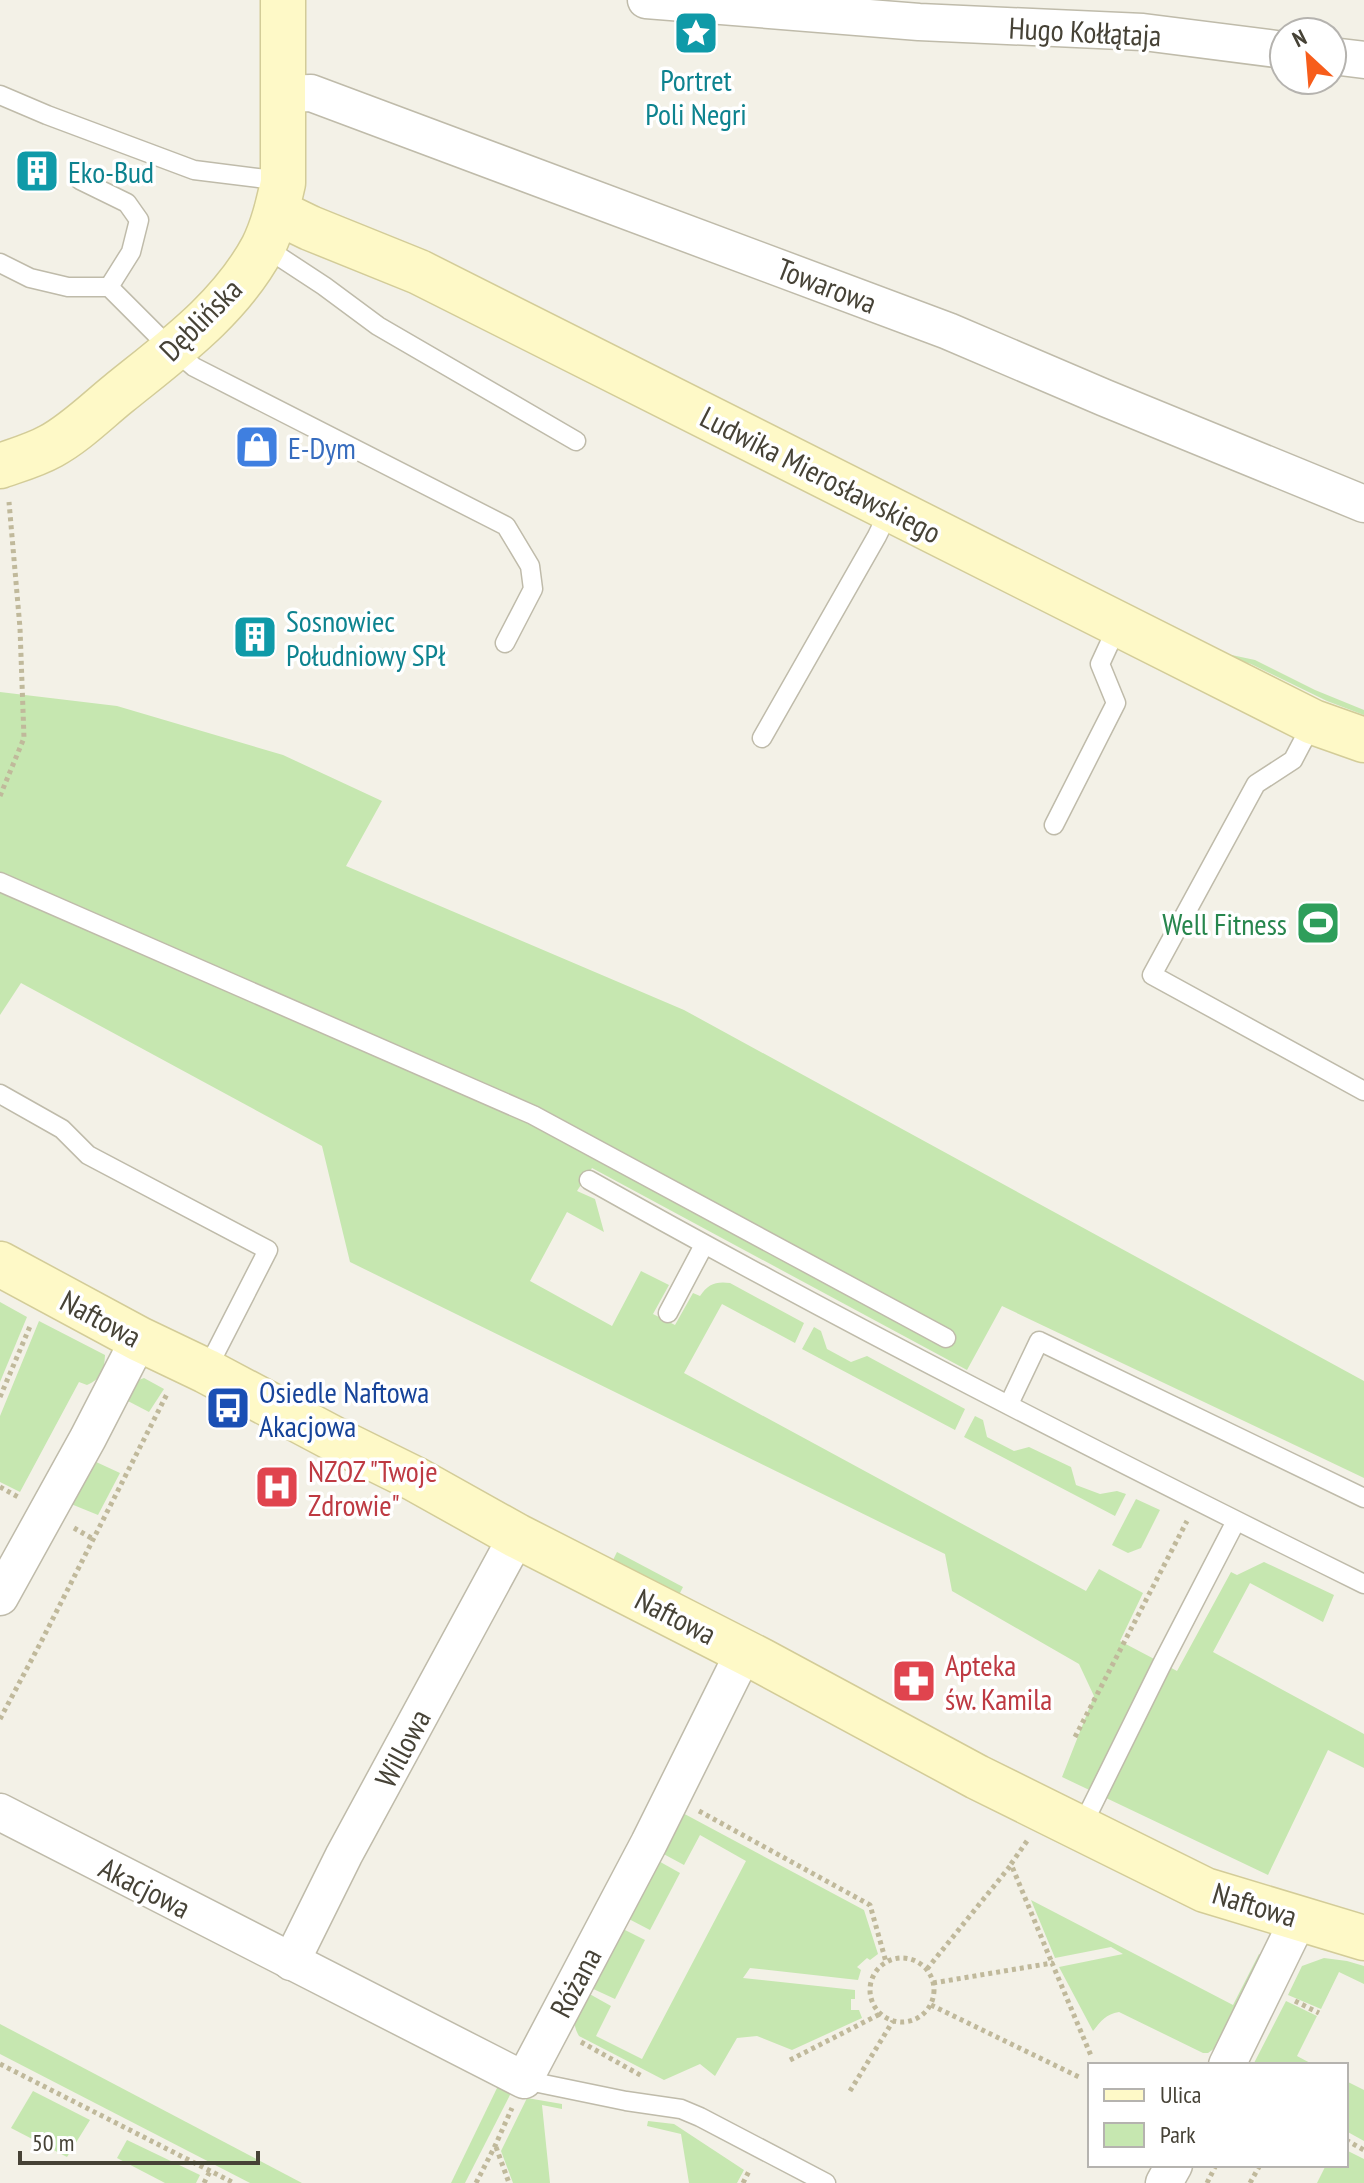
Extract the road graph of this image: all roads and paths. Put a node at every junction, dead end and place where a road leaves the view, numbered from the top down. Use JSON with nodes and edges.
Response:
{"nodes":[{"id":1,"x":283,"y":0,"type":"edge"},
{"id":2,"x":646,"y":0,"type":"edge"},
{"id":3,"x":1144,"y":16,"type":"edge"},
{"id":4,"x":1268,"y":46,"type":"edge"},
{"id":5,"x":283,"y":94,"type":"junction"},
{"id":6,"x":0,"y":95,"type":"edge"},
{"id":7,"x":80,"y":180,"type":"dead end"},
{"id":8,"x":274,"y":214,"type":"junction"},
{"id":9,"x":0,"y":263,"type":"edge"},
{"id":10,"x":109,"y":287,"type":"junction"},
{"id":11,"x":173,"y":349,"type":"junction"},
{"id":12,"x":576,"y":441,"type":"dead end"},
{"id":13,"x":4,"y":482,"type":"edge"},
{"id":14,"x":1364,"y":504,"type":"edge"},
{"id":15,"x":890,"y":509,"type":"junction"},
{"id":16,"x":1118,"y":625,"type":"junction"},
{"id":17,"x":505,"y":643,"type":"dead end"},
{"id":18,"x":1313,"y":722,"type":"junction"},
{"id":19,"x":762,"y":738,"type":"dead end"},
{"id":20,"x":1364,"y":740,"type":"edge"},
{"id":21,"x":0,"y":796,"type":"edge"},
{"id":22,"x":1054,"y":825,"type":"dead end"},
{"id":23,"x":0,"y":882,"type":"edge"},
{"id":24,"x":1364,"y":1091,"type":"edge"},
{"id":25,"x":0,"y":1094,"type":"edge"},
{"id":26,"x":589,"y":1180,"type":"dead end"},
{"id":27,"x":704,"y":1245,"type":"junction"},
{"id":28,"x":0,"y":1264,"type":"edge"},
{"id":29,"x":668,"y":1313,"type":"dead end"},
{"id":30,"x":34,"y":1316,"type":"dead end"},
{"id":31,"x":946,"y":1338,"type":"dead end"},
{"id":32,"x":139,"y":1339,"type":"junction"},
{"id":33,"x":190,"y":1377,"type":"junction"},
{"id":34,"x":0,"y":1397,"type":"edge"},
{"id":35,"x":1009,"y":1404,"type":"junction"},
{"id":36,"x":1364,"y":1498,"type":"edge"},
{"id":37,"x":1197,"y":1502,"type":"junction"},
{"id":38,"x":1236,"y":1521,"type":"junction"},
{"id":39,"x":517,"y":1536,"type":"junction"},
{"id":40,"x":1364,"y":1584,"type":"edge"},
{"id":41,"x":0,"y":1597,"type":"edge"},
{"id":42,"x":744,"y":1652,"type":"junction"},
{"id":43,"x":0,"y":1719,"type":"edge"},
{"id":44,"x":1075,"y":1737,"type":"dead end"},
{"id":45,"x":671,"y":1796,"type":"junction"},
{"id":46,"x":0,"y":1812,"type":"edge"},
{"id":47,"x":1081,"y":1828,"type":"junction"},
{"id":48,"x":1034,"y":1832,"type":"dead end"},
{"id":49,"x":1011,"y":1864,"type":"junction"},
{"id":50,"x":1299,"y":1918,"type":"junction"},
{"id":51,"x":1364,"y":1938,"type":"edge"},
{"id":52,"x":291,"y":1962,"type":"junction"},
{"id":53,"x":886,"y":1962,"type":"junction"},
{"id":54,"x":1052,"y":1963,"type":"junction"},
{"id":55,"x":927,"y":1970,"type":"junction"},
{"id":56,"x":933,"y":1983,"type":"junction"},
{"id":57,"x":1283,"y":1996,"type":"dead end"},
{"id":58,"x":931,"y":2005,"type":"junction"},
{"id":59,"x":1319,"y":2013,"type":"dead end"},
{"id":60,"x":880,"y":2014,"type":"junction"},
{"id":61,"x":893,"y":2021,"type":"junction"},
{"id":62,"x":1092,"y":2058,"type":"dead end"},
{"id":63,"x":790,"y":2060,"type":"dead end"},
{"id":64,"x":1228,"y":2063,"type":"edge"},
{"id":65,"x":0,"y":2064,"type":"edge"},
{"id":66,"x":1081,"y":2078,"type":"dead end"},
{"id":67,"x":524,"y":2080,"type":"junction"},
{"id":68,"x":850,"y":2091,"type":"dead end"},
{"id":69,"x":495,"y":2146,"type":"junction"},
{"id":70,"x":210,"y":2171,"type":"junction"},
{"id":71,"x":204,"y":2183,"type":"edge"},
{"id":72,"x":234,"y":2183,"type":"edge"},
{"id":73,"x":476,"y":2183,"type":"edge"},
{"id":74,"x":509,"y":2183,"type":"edge"},
{"id":75,"x":826,"y":2183,"type":"edge"}],
"edges":[{"from":1,"to":5,"type":"street"},
{"from":2,"to":3,"type":"street","name":"Hugo Kołłątaja"},
{"from":3,"to":4,"type":"street","name":"Hugo Kołłątaja"},
{"from":5,"to":8,"type":"street"},
{"from":5,"to":14,"type":"street","name":"Towarowa"},
{"from":6,"to":8,"type":"lane"},
{"from":7,"to":10,"type":"lane"},
{"from":8,"to":11,"type":"street","name":"Dęblińska"},
{"from":8,"to":12,"type":"lane"},
{"from":8,"to":15,"type":"street","name":"Ludwika Mierosławskiego"},
{"from":9,"to":10,"type":"lane"},
{"from":10,"to":11,"type":"lane"},
{"from":11,"to":13,"type":"street","name":"Dęblińska"},
{"from":11,"to":17,"type":"lane"},
{"from":13,"to":21,"type":"path"},
{"from":15,"to":16,"type":"street","name":"Ludwika Mierosławskiego"},
{"from":15,"to":19,"type":"lane"},
{"from":16,"to":18,"type":"street","name":"Ludwika Mierosławskiego"},
{"from":16,"to":22,"type":"lane"},
{"from":18,"to":20,"type":"street","name":"Ludwika Mierosławskiego"},
{"from":18,"to":24,"type":"lane"},
{"from":23,"to":31,"type":"lane"},
{"from":25,"to":33,"type":"lane"},
{"from":26,"to":27,"type":"lane"},
{"from":27,"to":29,"type":"lane"},
{"from":27,"to":35,"type":"lane"},
{"from":28,"to":32,"type":"street","name":"Naftowa"},
{"from":30,"to":34,"type":"path"},
{"from":32,"to":33,"type":"street","name":"Naftowa"},
{"from":32,"to":41,"type":"street"},
{"from":33,"to":39,"type":"street","name":"Naftowa"},
{"from":33,"to":43,"type":"path"},
{"from":35,"to":36,"type":"lane"},
{"from":35,"to":37,"type":"lane"},
{"from":37,"to":38,"type":"lane"},
{"from":37,"to":44,"type":"path"},
{"from":38,"to":40,"type":"lane"},
{"from":38,"to":47,"type":"lane"},
{"from":39,"to":42,"type":"street","name":"Naftowa"},
{"from":39,"to":52,"type":"street","name":"Willowa"},
{"from":42,"to":45,"type":"street","name":"Różana"},
{"from":42,"to":47,"type":"street","name":"Naftowa"},
{"from":45,"to":53,"type":"path"},
{"from":45,"to":67,"type":"street","name":"Różana"},
{"from":46,"to":52,"type":"street","name":"Akacjowa"},
{"from":47,"to":50,"type":"street","name":"Naftowa"},
{"from":48,"to":49,"type":"path"},
{"from":49,"to":54,"type":"path"},
{"from":49,"to":55,"type":"path"},
{"from":50,"to":51,"type":"street","name":"Naftowa"},
{"from":50,"to":64,"type":"street"},
{"from":52,"to":67,"type":"street"},
{"from":53,"to":55,"type":"path"},
{"from":53,"to":60,"type":"path"},
{"from":54,"to":56,"type":"path"},
{"from":54,"to":62,"type":"path"},
{"from":55,"to":56,"type":"path"},
{"from":56,"to":58,"type":"path"},
{"from":57,"to":59,"type":"path"},
{"from":58,"to":61,"type":"path"},
{"from":58,"to":66,"type":"path"},
{"from":60,"to":61,"type":"path"},
{"from":60,"to":63,"type":"path"},
{"from":61,"to":68,"type":"path"},
{"from":65,"to":70,"type":"path"},
{"from":67,"to":69,"type":"path"},
{"from":67,"to":75,"type":"lane"},
{"from":69,"to":73,"type":"path"},
{"from":69,"to":74,"type":"path"},
{"from":70,"to":71,"type":"path"},
{"from":70,"to":72,"type":"path"}]}
